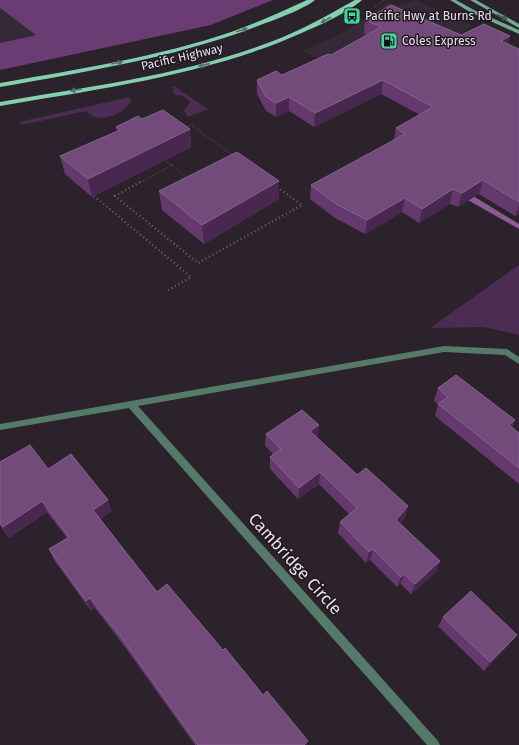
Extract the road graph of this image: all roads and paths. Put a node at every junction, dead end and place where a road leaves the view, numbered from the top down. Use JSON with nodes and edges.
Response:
{"nodes":[{"id":1,"x":312,"y":0,"type":"edge"},
{"id":2,"x":359,"y":0,"type":"edge"},
{"id":3,"x":449,"y":0,"type":"edge"},
{"id":4,"x":452,"y":0,"type":"edge"},
{"id":5,"x":472,"y":0,"type":"edge"},
{"id":6,"x":460,"y":5,"type":"junction"},
{"id":7,"x":519,"y":26,"type":"edge"},
{"id":8,"x":519,"y":32,"type":"edge"},
{"id":9,"x":0,"y":85,"type":"edge"},
{"id":10,"x":0,"y":104,"type":"edge"},
{"id":11,"x":185,"y":128,"type":"edge"},
{"id":12,"x":234,"y":156,"type":"edge"},
{"id":13,"x":165,"y":160,"type":"edge"},
{"id":14,"x":172,"y":165,"type":"junction"},
{"id":15,"x":196,"y":179,"type":"edge"},
{"id":16,"x":271,"y":183,"type":"edge"},
{"id":17,"x":94,"y":196,"type":"dead end"},
{"id":18,"x":167,"y":291,"type":"dead end"},
{"id":19,"x":519,"y":361,"type":"edge"},
{"id":20,"x":132,"y":404,"type":"junction"},
{"id":21,"x":0,"y":427,"type":"edge"},
{"id":22,"x":434,"y":745,"type":"edge"}],
"edges":[{"from":9,"to":1,"type":"main road","name":"Pacific Highway","one_way":true},
{"from":2,"to":10,"type":"main road","name":"Pacific Highway","one_way":true},
{"from":3,"to":6,"type":"street"},
{"from":4,"to":6,"type":"street"},
{"from":5,"to":7,"type":"street","one_way":true},
{"from":6,"to":8,"type":"street"},
{"from":11,"to":12,"type":"path"},
{"from":13,"to":14,"type":"path"},
{"from":14,"to":15,"type":"path"},
{"from":14,"to":16,"type":"path"},
{"from":17,"to":18,"type":"path"},
{"from":19,"to":20,"type":"street"},
{"from":20,"to":21,"type":"street"},
{"from":20,"to":22,"type":"street","name":"Cambridge Circle"}]}
